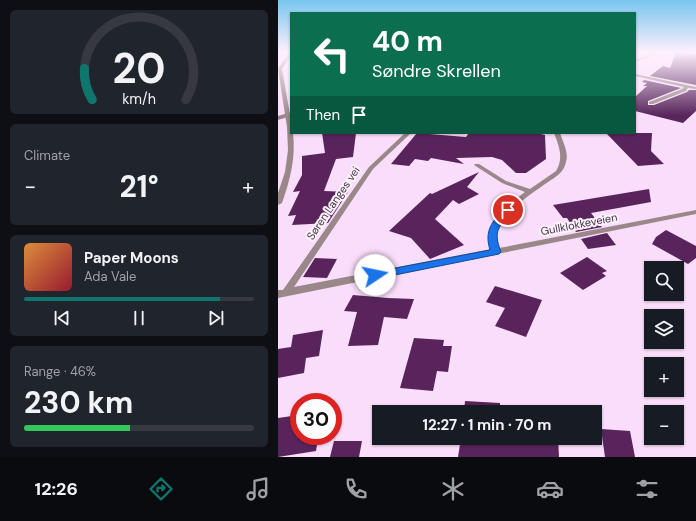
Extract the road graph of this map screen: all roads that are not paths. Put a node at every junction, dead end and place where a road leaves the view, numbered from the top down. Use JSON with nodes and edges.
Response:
{"nodes":[{"id":1,"x":281,"y":73,"type":"edge"},
{"id":2,"x":636,"y":75,"type":"edge"},
{"id":3,"x":687,"y":86,"type":"junction"},
{"id":4,"x":696,"y":88,"type":"edge"},
{"id":5,"x":651,"y":103,"type":"dead end"},
{"id":6,"x":289,"y":115,"type":"edge"},
{"id":7,"x":278,"y":118,"type":"edge"},
{"id":8,"x":290,"y":131,"type":"edge"},
{"id":9,"x":290,"y":134,"type":"edge"},
{"id":10,"x":407,"y":134,"type":"edge"},
{"id":11,"x":557,"y":134,"type":"edge"},
{"id":12,"x":478,"y":165,"type":"dead end"},
{"id":13,"x":531,"y":192,"type":"junction"},
{"id":14,"x":278,"y":203,"type":"edge"},
{"id":15,"x":696,"y":212,"type":"edge"},
{"id":16,"x":496,"y":252,"type":"junction"},
{"id":17,"x":282,"y":293,"type":"edge"}],
"edges":[{"from":1,"to":6,"type":"street"},
{"from":2,"to":3,"type":"street"},
{"from":3,"to":4,"type":"street"},
{"from":3,"to":5,"type":"street"},
{"from":6,"to":7,"type":"street"},
{"from":6,"to":8,"type":"street"},
{"from":9,"to":14,"type":"street"},
{"from":10,"to":17,"type":"street","name":"Søren Langes vei"},
{"from":11,"to":13,"type":"street"},
{"from":12,"to":13,"type":"street"},
{"from":13,"to":16,"type":"street"},
{"from":15,"to":16,"type":"street","name":"Gullklokkeveien"},
{"from":16,"to":17,"type":"street","name":"Gullklokkeveien"}]}
